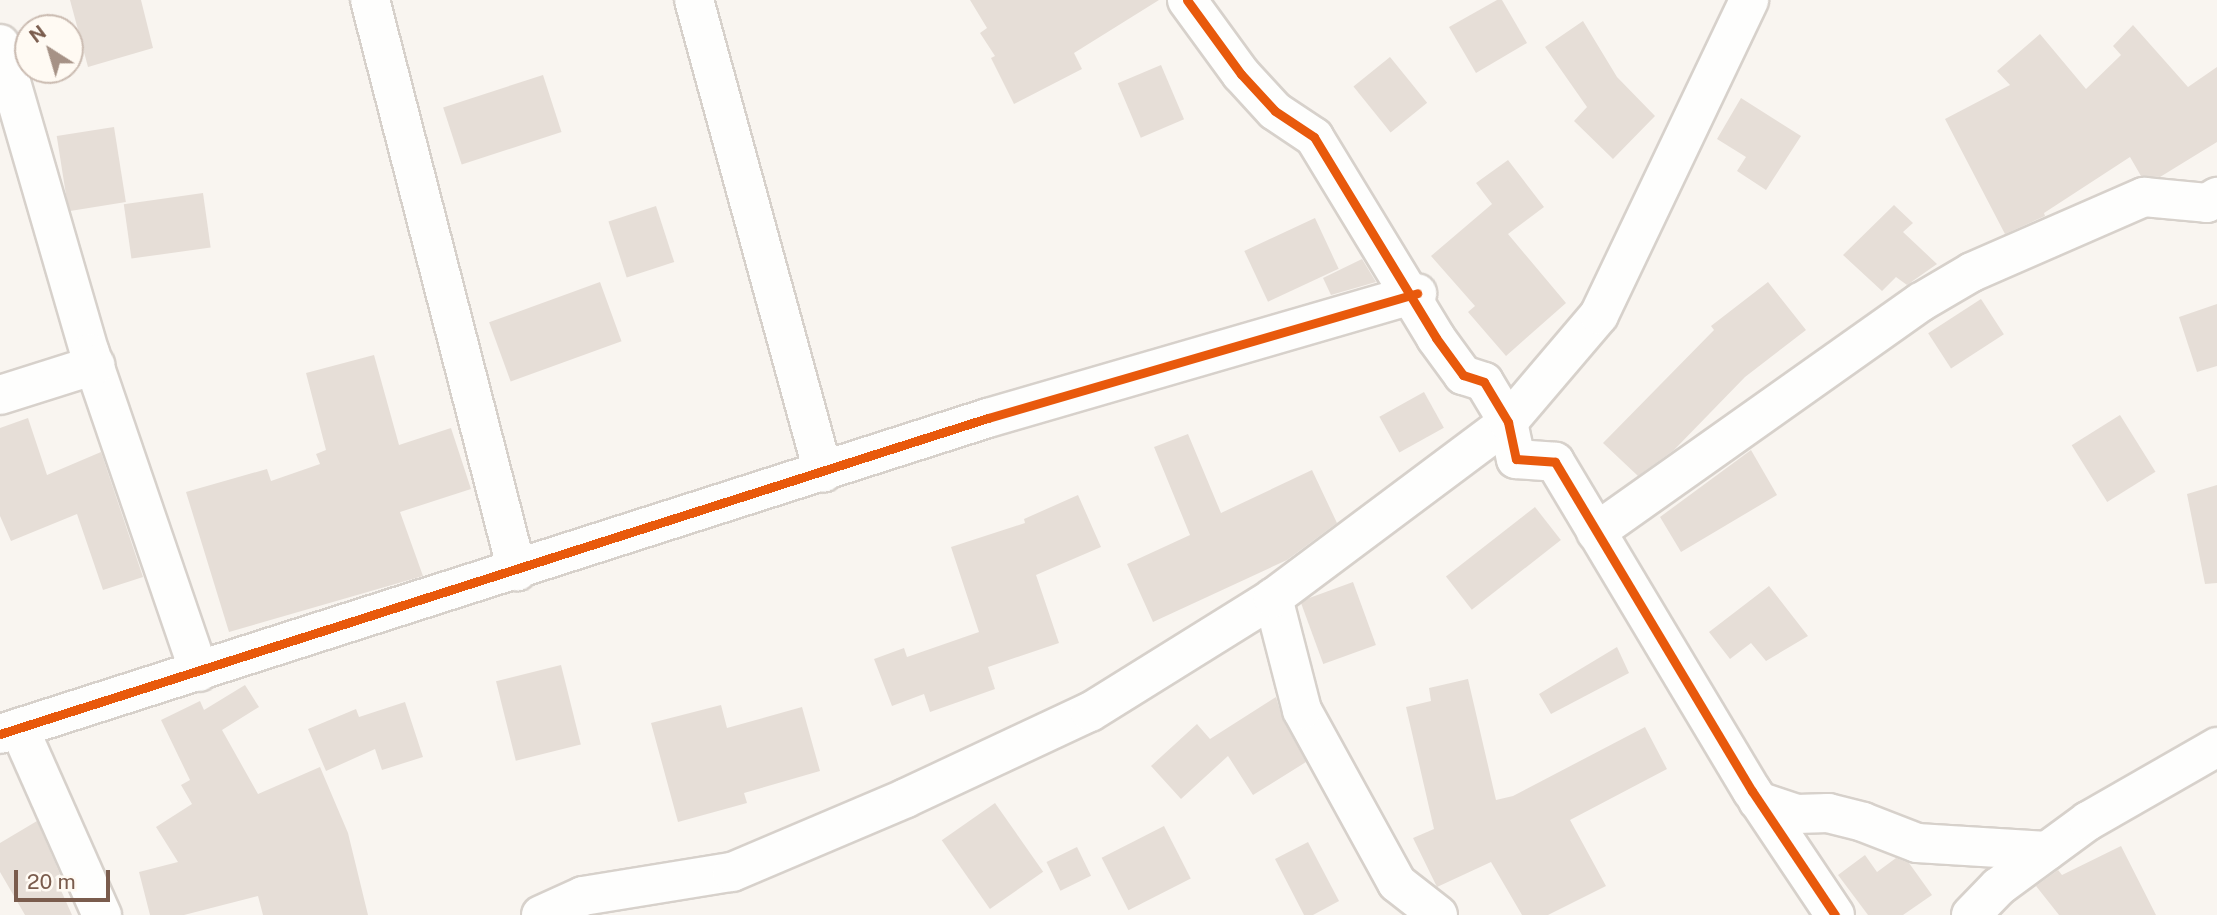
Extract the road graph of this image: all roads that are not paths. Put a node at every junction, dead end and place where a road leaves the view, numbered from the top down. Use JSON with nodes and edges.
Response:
{"nodes":[{"id":1,"x":370,"y":0,"type":"edge"},
{"id":2,"x":694,"y":0,"type":"edge"},
{"id":3,"x":1187,"y":0,"type":"edge"},
{"id":4,"x":1749,"y":0,"type":"edge"},
{"id":5,"x":0,"y":44,"type":"edge"},
{"id":6,"x":2217,"y":197,"type":"edge"},
{"id":7,"x":1418,"y":305,"type":"junction"},
{"id":8,"x":95,"y":365,"type":"junction"},
{"id":9,"x":0,"y":395,"type":"edge"},
{"id":10,"x":1508,"y":422,"type":"junction"},
{"id":11,"x":823,"y":473,"type":"junction"},
{"id":12,"x":1596,"y":532,"type":"junction"},
{"id":13,"x":517,"y":571,"type":"junction"},
{"id":14,"x":1273,"y":598,"type":"junction"},
{"id":15,"x":199,"y":672,"type":"junction"},
{"id":16,"x":10,"y":731,"type":"edge"},
{"id":17,"x":2217,"y":747,"type":"edge"},
{"id":18,"x":1758,"y":801,"type":"junction"},
{"id":19,"x":2047,"y":851,"type":"junction"},
{"id":20,"x":102,"y":915,"type":"edge"},
{"id":21,"x":541,"y":915,"type":"edge"},
{"id":22,"x":1438,"y":915,"type":"edge"},
{"id":23,"x":1835,"y":915,"type":"edge"},
{"id":24,"x":1971,"y":915,"type":"edge"}],
"edges":[{"from":1,"to":13,"type":"street"},
{"from":2,"to":11,"type":"street"},
{"from":3,"to":7,"type":"street"},
{"from":4,"to":10,"type":"street"},
{"from":5,"to":8,"type":"street"},
{"from":6,"to":12,"type":"street"},
{"from":7,"to":10,"type":"street"},
{"from":7,"to":11,"type":"street"},
{"from":8,"to":9,"type":"street"},
{"from":8,"to":15,"type":"street"},
{"from":10,"to":12,"type":"street"},
{"from":10,"to":14,"type":"street"},
{"from":11,"to":13,"type":"street"},
{"from":12,"to":18,"type":"street"},
{"from":13,"to":15,"type":"street"},
{"from":14,"to":21,"type":"street"},
{"from":14,"to":22,"type":"street"},
{"from":15,"to":16,"type":"street"},
{"from":16,"to":20,"type":"street"},
{"from":17,"to":19,"type":"street"},
{"from":18,"to":19,"type":"street"},
{"from":18,"to":23,"type":"street"},
{"from":19,"to":24,"type":"street"}]}
